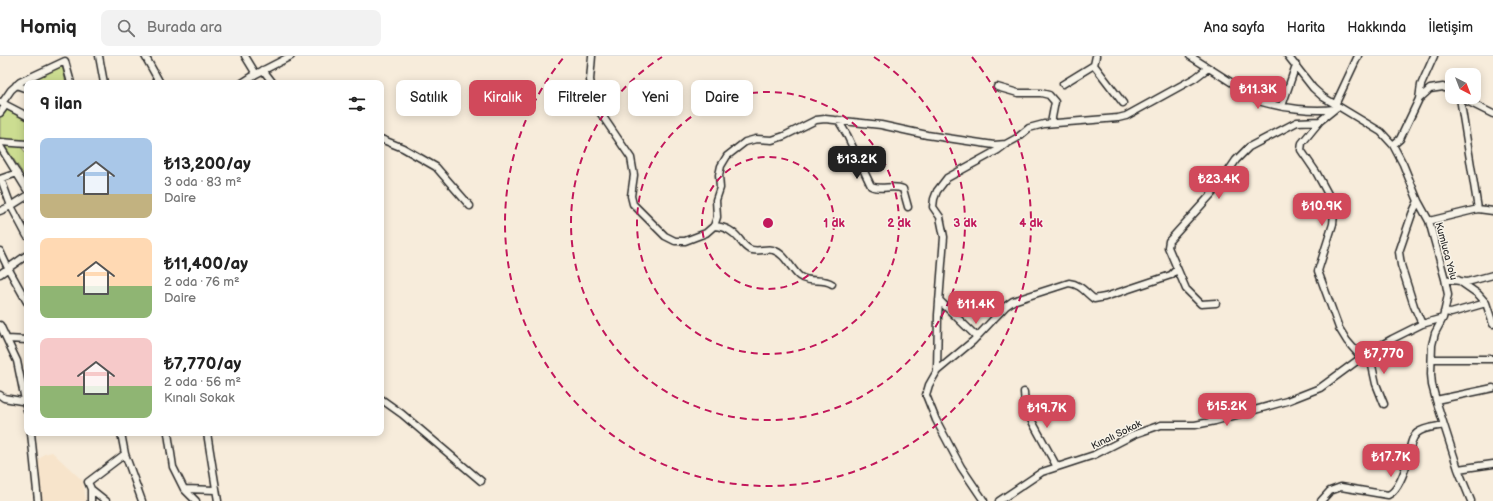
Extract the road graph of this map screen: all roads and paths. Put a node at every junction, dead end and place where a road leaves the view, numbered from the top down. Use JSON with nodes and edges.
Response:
{"nodes":[{"id":1,"x":99,"y":56,"type":"edge"},
{"id":2,"x":145,"y":56,"type":"edge"},
{"id":3,"x":245,"y":56,"type":"edge"},
{"id":4,"x":291,"y":56,"type":"edge"},
{"id":5,"x":592,"y":56,"type":"edge"},
{"id":6,"x":1096,"y":56,"type":"edge"},
{"id":7,"x":1190,"y":56,"type":"edge"},
{"id":8,"x":1288,"y":56,"type":"edge"},
{"id":9,"x":1358,"y":56,"type":"edge"},
{"id":10,"x":1434,"y":56,"type":"edge"},
{"id":11,"x":1094,"y":65,"type":"junction"},
{"id":12,"x":1296,"y":65,"type":"junction"},
{"id":13,"x":1208,"y":68,"type":"junction"},
{"id":14,"x":263,"y":70,"type":"junction"},
{"id":15,"x":256,"y":74,"type":"junction"},
{"id":16,"x":24,"y":80,"type":"edge"},
{"id":17,"x":24,"y":80,"type":"edge"},
{"id":18,"x":70,"y":80,"type":"edge"},
{"id":19,"x":103,"y":80,"type":"edge"},
{"id":20,"x":158,"y":80,"type":"edge"},
{"id":21,"x":247,"y":80,"type":"edge"},
{"id":22,"x":271,"y":80,"type":"edge"},
{"id":23,"x":1063,"y":84,"type":"dead end"},
{"id":24,"x":16,"y":85,"type":"junction"},
{"id":25,"x":997,"y":87,"type":"dead end"},
{"id":26,"x":1445,"y":87,"type":"edge"},
{"id":27,"x":24,"y":88,"type":"edge"},
{"id":28,"x":1419,"y":99,"type":"junction"},
{"id":29,"x":3,"y":103,"type":"edge"},
{"id":30,"x":1123,"y":103,"type":"dead end"},
{"id":31,"x":1461,"y":104,"type":"edge"},
{"id":32,"x":1474,"y":104,"type":"edge"},
{"id":33,"x":1282,"y":106,"type":"junction"},
{"id":34,"x":1337,"y":108,"type":"junction"},
{"id":35,"x":0,"y":114,"type":"edge"},
{"id":36,"x":24,"y":114,"type":"edge"},
{"id":37,"x":1493,"y":114,"type":"edge"},
{"id":38,"x":838,"y":120,"type":"junction"},
{"id":39,"x":1320,"y":122,"type":"junction"},
{"id":40,"x":1051,"y":123,"type":"junction"},
{"id":41,"x":384,"y":140,"type":"edge"},
{"id":42,"x":0,"y":142,"type":"edge"},
{"id":43,"x":24,"y":144,"type":"edge"},
{"id":44,"x":1006,"y":144,"type":"junction"},
{"id":45,"x":1392,"y":145,"type":"junction"},
{"id":46,"x":0,"y":146,"type":"edge"},
{"id":47,"x":17,"y":173,"type":"junction"},
{"id":48,"x":0,"y":179,"type":"edge"},
{"id":49,"x":24,"y":185,"type":"edge"},
{"id":50,"x":24,"y":198,"type":"edge"},
{"id":51,"x":1418,"y":201,"type":"junction"},
{"id":52,"x":11,"y":206,"type":"junction"},
{"id":53,"x":470,"y":206,"type":"dead end"},
{"id":54,"x":908,"y":207,"type":"dead end"},
{"id":55,"x":1478,"y":209,"type":"junction"},
{"id":56,"x":0,"y":211,"type":"edge"},
{"id":57,"x":1493,"y":211,"type":"edge"},
{"id":58,"x":1429,"y":221,"type":"junction"},
{"id":59,"x":714,"y":226,"type":"junction"},
{"id":60,"x":24,"y":230,"type":"edge"},
{"id":61,"x":0,"y":251,"type":"edge"},
{"id":62,"x":24,"y":257,"type":"edge"},
{"id":63,"x":8,"y":268,"type":"junction"},
{"id":64,"x":1177,"y":269,"type":"junction"},
{"id":65,"x":0,"y":274,"type":"edge"},
{"id":66,"x":1493,"y":275,"type":"edge"},
{"id":67,"x":1445,"y":278,"type":"junction"},
{"id":68,"x":1458,"y":280,"type":"junction"},
{"id":69,"x":832,"y":284,"type":"dead end"},
{"id":70,"x":24,"y":297,"type":"edge"},
{"id":71,"x":939,"y":300,"type":"junction"},
{"id":72,"x":1216,"y":303,"type":"dead end"},
{"id":73,"x":1486,"y":303,"type":"junction"},
{"id":74,"x":1444,"y":315,"type":"junction"},
{"id":75,"x":1422,"y":324,"type":"junction"},
{"id":76,"x":1493,"y":324,"type":"edge"},
{"id":77,"x":0,"y":327,"type":"edge"},
{"id":78,"x":977,"y":337,"type":"junction"},
{"id":79,"x":8,"y":339,"type":"junction"},
{"id":80,"x":24,"y":340,"type":"edge"},
{"id":81,"x":1369,"y":352,"type":"junction"},
{"id":82,"x":1361,"y":357,"type":"junction"},
{"id":83,"x":1432,"y":358,"type":"junction"},
{"id":84,"x":1493,"y":359,"type":"edge"},
{"id":85,"x":937,"y":371,"type":"junction"},
{"id":86,"x":1493,"y":388,"type":"edge"},
{"id":87,"x":1024,"y":392,"type":"dead end"},
{"id":88,"x":24,"y":393,"type":"edge"},
{"id":89,"x":0,"y":396,"type":"edge"},
{"id":90,"x":1436,"y":400,"type":"junction"},
{"id":91,"x":384,"y":401,"type":"edge"},
{"id":92,"x":24,"y":402,"type":"edge"},
{"id":93,"x":1384,"y":404,"type":"dead end"},
{"id":94,"x":1444,"y":424,"type":"junction"},
{"id":95,"x":31,"y":436,"type":"edge"},
{"id":96,"x":122,"y":436,"type":"edge"},
{"id":97,"x":168,"y":436,"type":"edge"},
{"id":98,"x":207,"y":436,"type":"edge"},
{"id":99,"x":125,"y":454,"type":"junction"},
{"id":100,"x":1493,"y":464,"type":"edge"},
{"id":101,"x":1057,"y":467,"type":"junction"},
{"id":102,"x":1458,"y":469,"type":"junction"},
{"id":103,"x":481,"y":481,"type":"dead end"},
{"id":104,"x":91,"y":489,"type":"junction"},
{"id":105,"x":184,"y":489,"type":"junction"},
{"id":106,"x":216,"y":490,"type":"junction"},
{"id":107,"x":38,"y":501,"type":"edge"},
{"id":108,"x":91,"y":501,"type":"edge"},
{"id":109,"x":106,"y":501,"type":"edge"},
{"id":110,"x":142,"y":501,"type":"edge"},
{"id":111,"x":196,"y":501,"type":"edge"},
{"id":112,"x":218,"y":501,"type":"edge"},
{"id":113,"x":984,"y":501,"type":"edge"},
{"id":114,"x":998,"y":501,"type":"edge"},
{"id":115,"x":1321,"y":501,"type":"edge"},
{"id":116,"x":1470,"y":501,"type":"edge"}],
"edges":[{"from":1,"to":19,"type":"street"},
{"from":2,"to":20,"type":"street"},
{"from":3,"to":15,"type":"street"},
{"from":4,"to":14,"type":"street"},
{"from":5,"to":59,"type":"street"},
{"from":6,"to":11,"type":"street"},
{"from":7,"to":13,"type":"street"},
{"from":8,"to":12,"type":"street","name":"Kumluca Yolu"},
{"from":9,"to":34,"type":"street"},
{"from":10,"to":28,"type":"street"},
{"from":11,"to":23,"type":"street"},
{"from":11,"to":30,"type":"street"},
{"from":12,"to":33,"type":"street"},
{"from":12,"to":34,"type":"street","name":"Kumluca Yolu"},
{"from":13,"to":33,"type":"street"},
{"from":13,"to":40,"type":"street"},
{"from":14,"to":15,"type":"street"},
{"from":14,"to":22,"type":"street"},
{"from":15,"to":21,"type":"street"},
{"from":16,"to":24,"type":"street"},
{"from":17,"to":18,"type":"street"},
{"from":24,"to":27,"type":"street"},
{"from":24,"to":29,"type":"street"},
{"from":25,"to":40,"type":"street"},
{"from":26,"to":28,"type":"street"},
{"from":28,"to":45,"type":"street"},
{"from":29,"to":35,"type":"street"},
{"from":29,"to":36,"type":"street"},
{"from":31,"to":55,"type":"street"},
{"from":32,"to":37,"type":"street"},
{"from":33,"to":34,"type":"street"},
{"from":34,"to":39,"type":"street"},
{"from":34,"to":45,"type":"street","name":"Kumluca Yolu"},
{"from":38,"to":44,"type":"street"},
{"from":38,"to":54,"type":"street"},
{"from":38,"to":59,"type":"street"},
{"from":39,"to":64,"type":"street"},
{"from":39,"to":82,"type":"street"},
{"from":40,"to":44,"type":"street"},
{"from":41,"to":53,"type":"street"},
{"from":42,"to":43,"type":"street"},
{"from":44,"to":71,"type":"street"},
{"from":45,"to":51,"type":"street","name":"Kumluca Yolu"},
{"from":46,"to":47,"type":"street"},
{"from":47,"to":48,"type":"street"},
{"from":47,"to":49,"type":"street"},
{"from":48,"to":52,"type":"street"},
{"from":50,"to":52,"type":"street"},
{"from":51,"to":58,"type":"street","name":"Kumluca Yolu"},
{"from":51,"to":75,"type":"street"},
{"from":52,"to":56,"type":"street"},
{"from":52,"to":60,"type":"street"},
{"from":55,"to":57,"type":"street"},
{"from":55,"to":58,"type":"street"},
{"from":58,"to":67,"type":"street","name":"Kumluca Yolu"},
{"from":59,"to":69,"type":"street"},
{"from":61,"to":63,"type":"street"},
{"from":62,"to":63,"type":"street"},
{"from":63,"to":65,"type":"street"},
{"from":63,"to":70,"type":"street"},
{"from":64,"to":72,"type":"street"},
{"from":64,"to":78,"type":"street"},
{"from":66,"to":68,"type":"street"},
{"from":67,"to":68,"type":"street"},
{"from":67,"to":74,"type":"street","name":"Kumluca Yolu"},
{"from":68,"to":73,"type":"street"},
{"from":71,"to":78,"type":"street"},
{"from":71,"to":85,"type":"street"},
{"from":73,"to":74,"type":"street","name":"Kınalı Sokak"},
{"from":73,"to":76,"type":"street"},
{"from":74,"to":75,"type":"street","name":"Kınalı Sokak"},
{"from":74,"to":83,"type":"street","name":"Kumluca Yolu"},
{"from":75,"to":81,"type":"street","name":"Kınalı Sokak"},
{"from":77,"to":79,"type":"street"},
{"from":78,"to":85,"type":"street"},
{"from":79,"to":80,"type":"street"},
{"from":79,"to":88,"type":"street"},
{"from":81,"to":82,"type":"street","name":"Kınalı Sokak"},
{"from":81,"to":93,"type":"street"},
{"from":82,"to":101,"type":"street","name":"Kınalı Sokak"},
{"from":83,"to":84,"type":"street"},
{"from":83,"to":90,"type":"street","name":"Kumluca Yolu"},
{"from":85,"to":113,"type":"street"},
{"from":86,"to":90,"type":"street"},
{"from":87,"to":101,"type":"street"},
{"from":89,"to":92,"type":"street"},
{"from":90,"to":94,"type":"street","name":"Kumluca Yolu"},
{"from":91,"to":103,"type":"street"},
{"from":94,"to":102,"type":"street","name":"Kumluca Yolu"},
{"from":94,"to":115,"type":"street"},
{"from":95,"to":107,"type":"street"},
{"from":96,"to":99,"type":"street"},
{"from":97,"to":105,"type":"street"},
{"from":98,"to":106,"type":"street"},
{"from":99,"to":104,"type":"street"},
{"from":99,"to":110,"type":"street"},
{"from":100,"to":102,"type":"street"},
{"from":101,"to":114,"type":"street","name":"Kınalı Sokak"},
{"from":102,"to":116,"type":"street","name":"Kumluca Yolu"},
{"from":104,"to":108,"type":"street"},
{"from":104,"to":109,"type":"street"},
{"from":105,"to":106,"type":"street"},
{"from":105,"to":111,"type":"street"},
{"from":106,"to":112,"type":"street"}]}
